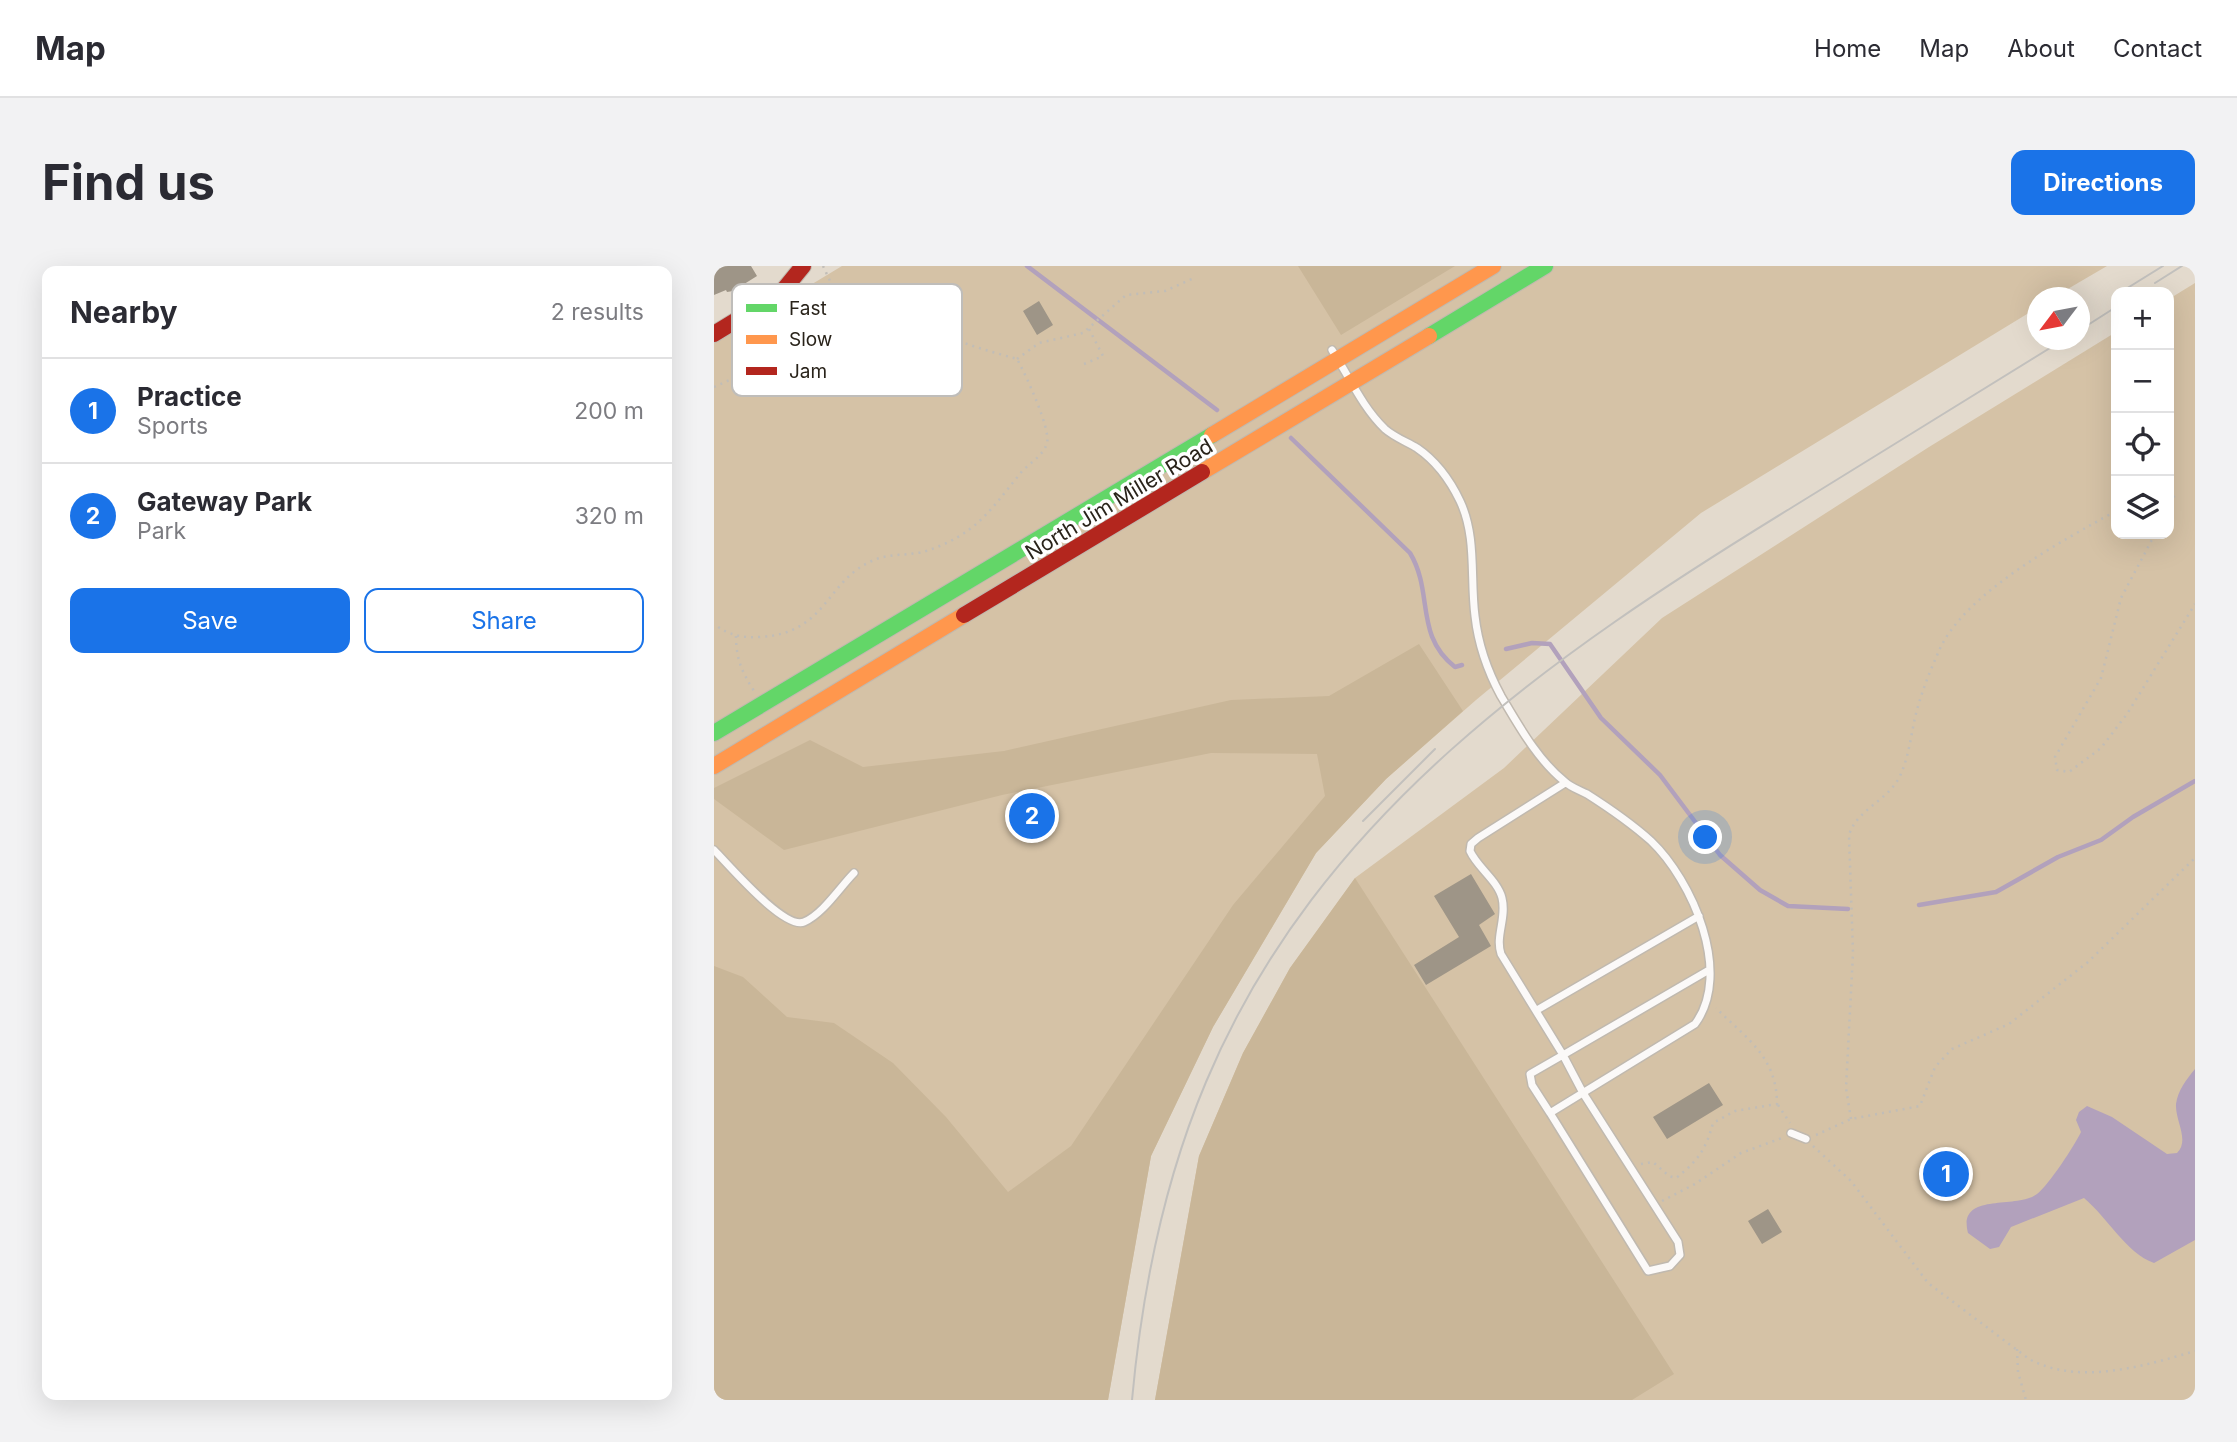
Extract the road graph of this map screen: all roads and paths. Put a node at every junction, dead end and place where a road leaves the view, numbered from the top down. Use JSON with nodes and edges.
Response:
{"nodes":[{"id":1,"x":803,"y":266,"type":"edge"},
{"id":2,"x":823,"y":266,"type":"edge"},
{"id":3,"x":1493,"y":266,"type":"edge"},
{"id":4,"x":1545,"y":266,"type":"edge"},
{"id":5,"x":1194,"y":278,"type":"dead end"},
{"id":6,"x":788,"y":284,"type":"edge"},
{"id":7,"x":831,"y":284,"type":"edge"},
{"id":8,"x":732,"y":323,"type":"edge"},
{"id":9,"x":1089,"y":329,"type":"junction"},
{"id":10,"x":714,"y":334,"type":"edge"},
{"id":11,"x":962,"y":342,"type":"edge"},
{"id":12,"x":1335,"y":355,"type":"junction"},
{"id":13,"x":1017,"y":359,"type":"junction"},
{"id":14,"x":1084,"y":364,"type":"dead end"},
{"id":15,"x":732,"y":379,"type":"edge"},
{"id":16,"x":1353,"y":384,"type":"junction"},
{"id":17,"x":714,"y":387,"type":"edge"},
{"id":18,"x":2111,"y":514,"type":"edge"},
{"id":19,"x":2152,"y":539,"type":"edge"},
{"id":20,"x":2195,"y":604,"type":"edge"},
{"id":21,"x":714,"y":624,"type":"edge"},
{"id":22,"x":888,"y":629,"type":"junction"},
{"id":23,"x":736,"y":636,"type":"junction"},
{"id":24,"x":903,"y":654,"type":"junction"},
{"id":25,"x":756,"y":695,"type":"dead end"},
{"id":26,"x":714,"y":733,"type":"edge"},
{"id":27,"x":714,"y":766,"type":"edge"},
{"id":28,"x":1565,"y":783,"type":"junction"},
{"id":29,"x":714,"y":850,"type":"edge"},
{"id":30,"x":2195,"y":858,"type":"edge"},
{"id":31,"x":854,"y":873,"type":"dead end"},
{"id":32,"x":1699,"y":916,"type":"junction"},
{"id":33,"x":1709,"y":970,"type":"junction"},
{"id":34,"x":1708,"y":999,"type":"junction"},
{"id":35,"x":1537,"y":1010,"type":"junction"},
{"id":36,"x":1563,"y":1055,"type":"junction"},
{"id":37,"x":1583,"y":1093,"type":"junction"},
{"id":38,"x":1777,"y":1104,"type":"junction"},
{"id":39,"x":1550,"y":1113,"type":"junction"},
{"id":40,"x":1851,"y":1119,"type":"junction"},
{"id":41,"x":1791,"y":1133,"type":"junction"},
{"id":42,"x":1806,"y":1139,"type":"junction"},
{"id":43,"x":1632,"y":1170,"type":"junction"},
{"id":44,"x":1656,"y":1204,"type":"junction"},
{"id":45,"x":2018,"y":1349,"type":"junction"},
{"id":46,"x":2195,"y":1351,"type":"edge"},
{"id":47,"x":2026,"y":1400,"type":"edge"}],
"edges":[{"from":1,"to":6,"type":"main road"},
{"from":2,"to":7,"type":"path"},
{"from":3,"to":12,"type":"main road","name":"North Jim Miller Road"},
{"from":4,"to":16,"type":"main road","name":"North Jim Miller Road"},
{"from":5,"to":9,"type":"path"},
{"from":8,"to":10,"type":"main road"},
{"from":9,"to":13,"type":"path"},
{"from":9,"to":14,"type":"path"},
{"from":11,"to":13,"type":"path"},
{"from":12,"to":16,"type":"lane"},
{"from":12,"to":22,"type":"main road","name":"North Jim Miller Road"},
{"from":13,"to":23,"type":"path"},
{"from":15,"to":17,"type":"path"},
{"from":16,"to":24,"type":"main road","name":"North Jim Miller Road"},
{"from":16,"to":28,"type":"lane"},
{"from":18,"to":40,"type":"path"},
{"from":19,"to":20,"type":"path"},
{"from":21,"to":23,"type":"path"},
{"from":22,"to":24,"type":"main road"},
{"from":22,"to":26,"type":"main road","name":"North Jim Miller Road"},
{"from":23,"to":25,"type":"path"},
{"from":24,"to":27,"type":"main road","name":"North Jim Miller Road"},
{"from":28,"to":32,"type":"lane"},
{"from":28,"to":35,"type":"lane"},
{"from":29,"to":31,"type":"lane"},
{"from":30,"to":40,"type":"path"},
{"from":32,"to":33,"type":"lane"},
{"from":32,"to":35,"type":"lane"},
{"from":33,"to":34,"type":"lane"},
{"from":33,"to":36,"type":"lane"},
{"from":34,"to":37,"type":"lane"},
{"from":34,"to":38,"type":"path"},
{"from":35,"to":36,"type":"lane"},
{"from":36,"to":37,"type":"lane"},
{"from":36,"to":39,"type":"lane"},
{"from":37,"to":39,"type":"lane"},
{"from":37,"to":43,"type":"lane"},
{"from":38,"to":41,"type":"path"},
{"from":38,"to":43,"type":"path"},
{"from":39,"to":44,"type":"lane"},
{"from":40,"to":42,"type":"path"},
{"from":41,"to":42,"type":"lane"},
{"from":41,"to":44,"type":"path"},
{"from":42,"to":45,"type":"path"},
{"from":43,"to":44,"type":"lane"},
{"from":45,"to":46,"type":"path"},
{"from":45,"to":47,"type":"path"}]}
